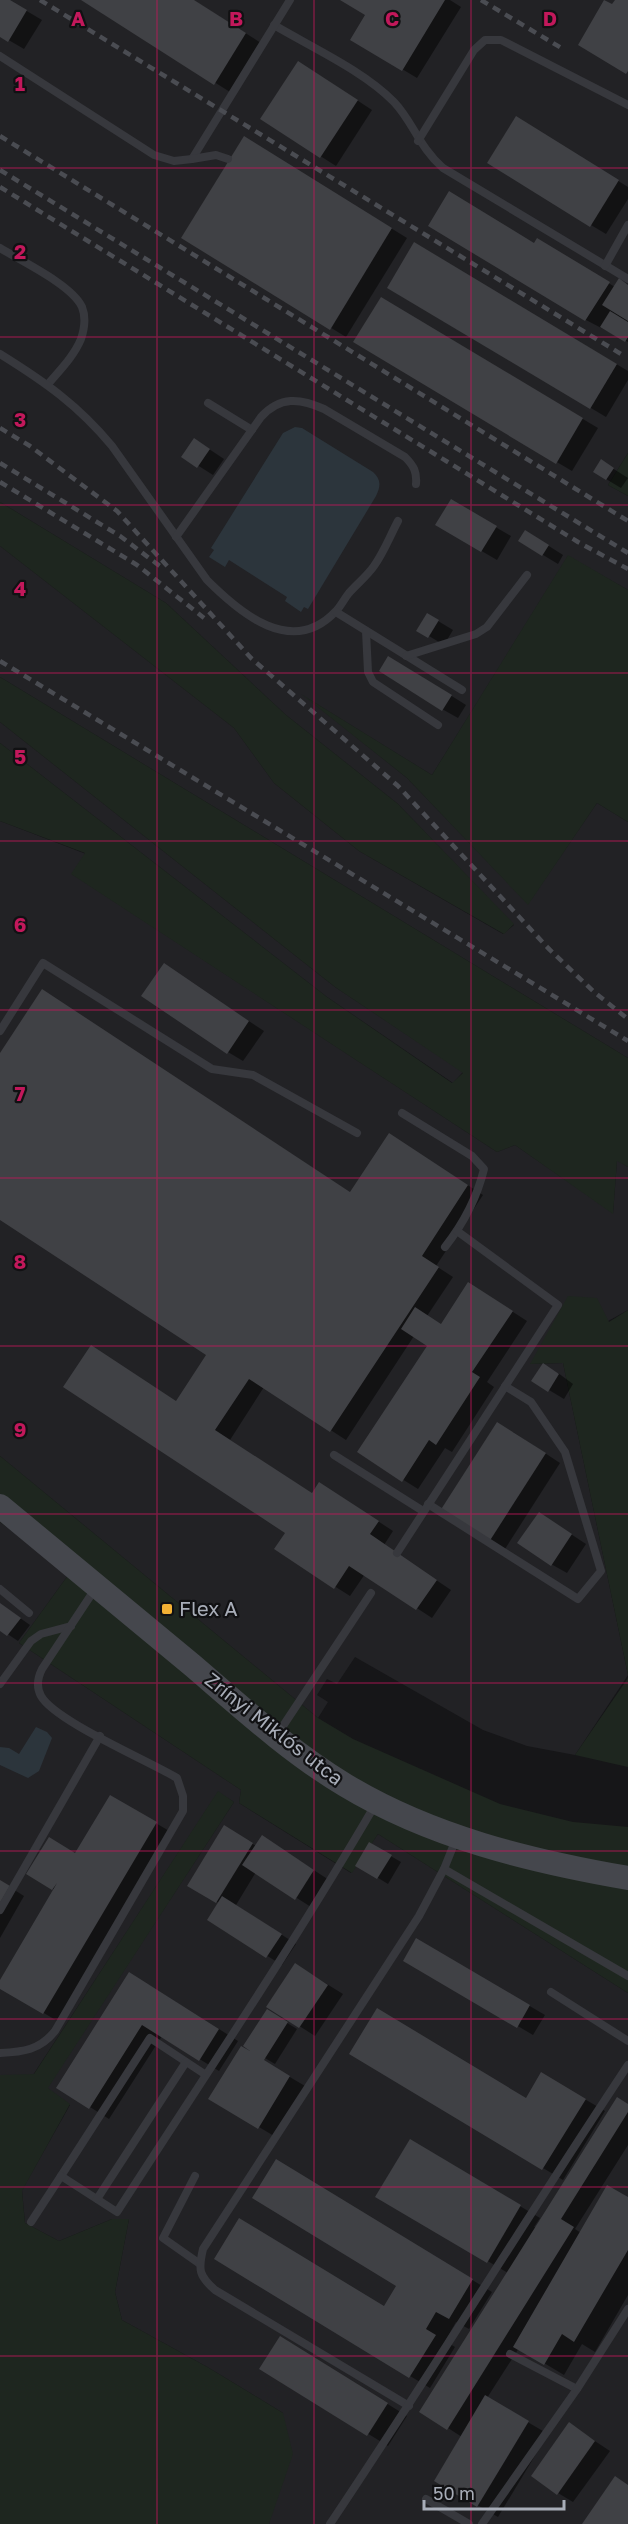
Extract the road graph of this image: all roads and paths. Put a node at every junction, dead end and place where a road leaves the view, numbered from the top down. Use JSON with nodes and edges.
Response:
{"nodes":[{"id":1,"x":290,"y":0,"type":"edge"},
{"id":2,"x":274,"y":25,"type":"junction"},
{"id":3,"x":0,"y":56,"type":"edge"},
{"id":4,"x":628,"y":105,"type":"edge"},
{"id":5,"x":418,"y":141,"type":"junction"},
{"id":6,"x":192,"y":159,"type":"junction"},
{"id":7,"x":228,"y":159,"type":"dead end"},
{"id":8,"x":628,"y":225,"type":"edge"},
{"id":9,"x":0,"y":248,"type":"edge"},
{"id":10,"x":606,"y":266,"type":"junction"},
{"id":11,"x":628,"y":279,"type":"edge"},
{"id":12,"x":0,"y":354,"type":"edge"},
{"id":13,"x":48,"y":384,"type":"junction"},
{"id":14,"x":208,"y":403,"type":"dead end"},
{"id":15,"x":252,"y":430,"type":"junction"},
{"id":16,"x":416,"y":484,"type":"dead end"},
{"id":17,"x":398,"y":521,"type":"dead end"},
{"id":18,"x":176,"y":537,"type":"junction"},
{"id":19,"x":527,"y":575,"type":"dead end"},
{"id":20,"x":336,"y":612,"type":"junction"},
{"id":21,"x":366,"y":631,"type":"junction"},
{"id":22,"x":406,"y":656,"type":"junction"},
{"id":23,"x":462,"y":690,"type":"dead end"},
{"id":24,"x":438,"y":725,"type":"dead end"},
{"id":25,"x":0,"y":1031,"type":"edge"},
{"id":26,"x":402,"y":1113,"type":"dead end"},
{"id":27,"x":357,"y":1132,"type":"dead end"},
{"id":28,"x":457,"y":1231,"type":"junction"},
{"id":29,"x":445,"y":1247,"type":"dead end"},
{"id":30,"x":505,"y":1386,"type":"junction"},
{"id":31,"x":334,"y":1455,"type":"dead end"},
{"id":32,"x":0,"y":1506,"type":"edge"},
{"id":33,"x":426,"y":1508,"type":"junction"},
{"id":34,"x":397,"y":1553,"type":"dead end"},
{"id":35,"x":97,"y":1586,"type":"junction"},
{"id":36,"x":0,"y":1589,"type":"edge"},
{"id":37,"x":371,"y":1593,"type":"dead end"},
{"id":38,"x":29,"y":1613,"type":"dead end"},
{"id":39,"x":70,"y":1626,"type":"junction"},
{"id":40,"x":0,"y":1684,"type":"edge"},
{"id":41,"x":277,"y":1735,"type":"junction"},
{"id":42,"x":100,"y":1736,"type":"junction"},
{"id":43,"x":377,"y":1802,"type":"junction"},
{"id":44,"x":457,"y":1836,"type":"junction"},
{"id":45,"x":444,"y":1869,"type":"junction"},
{"id":46,"x":628,"y":1878,"type":"edge"},
{"id":47,"x":0,"y":1910,"type":"edge"},
{"id":48,"x":628,"y":1976,"type":"edge"},
{"id":49,"x":551,"y":1992,"type":"dead end"},
{"id":50,"x":628,"y":2041,"type":"edge"},
{"id":51,"x":0,"y":2053,"type":"edge"},
{"id":52,"x":186,"y":2062,"type":"junction"},
{"id":53,"x":628,"y":2065,"type":"edge"},
{"id":54,"x":206,"y":2075,"type":"junction"},
{"id":55,"x":61,"y":2176,"type":"junction"},
{"id":56,"x":195,"y":2176,"type":"dead end"},
{"id":57,"x":97,"y":2199,"type":"junction"},
{"id":58,"x":31,"y":2222,"type":"dead end"},
{"id":59,"x":200,"y":2264,"type":"junction"},
{"id":60,"x":628,"y":2309,"type":"edge"},
{"id":61,"x":510,"y":2354,"type":"dead end"},
{"id":62,"x":577,"y":2389,"type":"junction"},
{"id":63,"x":409,"y":2406,"type":"junction"},
{"id":64,"x":426,"y":2499,"type":"dead end"},
{"id":65,"x":330,"y":2524,"type":"edge"},
{"id":66,"x":469,"y":2524,"type":"edge"},
{"id":67,"x":482,"y":2524,"type":"edge"}],
"edges":[{"from":1,"to":2,"type":"lane"},
{"from":2,"to":5,"type":"lane"},
{"from":2,"to":6,"type":"lane"},
{"from":3,"to":6,"type":"lane"},
{"from":4,"to":5,"type":"lane"},
{"from":5,"to":10,"type":"lane"},
{"from":6,"to":7,"type":"lane"},
{"from":8,"to":10,"type":"lane"},
{"from":9,"to":13,"type":"lane"},
{"from":10,"to":11,"type":"lane"},
{"from":12,"to":13,"type":"lane"},
{"from":13,"to":18,"type":"lane"},
{"from":14,"to":15,"type":"lane"},
{"from":15,"to":16,"type":"lane"},
{"from":15,"to":18,"type":"lane"},
{"from":17,"to":20,"type":"lane"},
{"from":18,"to":20,"type":"lane"},
{"from":19,"to":22,"type":"lane"},
{"from":20,"to":21,"type":"lane"},
{"from":21,"to":22,"type":"lane"},
{"from":21,"to":24,"type":"lane"},
{"from":22,"to":23,"type":"lane"},
{"from":25,"to":27,"type":"lane"},
{"from":26,"to":28,"type":"lane"},
{"from":28,"to":29,"type":"lane"},
{"from":28,"to":30,"type":"lane"},
{"from":30,"to":33,"type":"lane"},
{"from":30,"to":33,"type":"lane"},
{"from":31,"to":33,"type":"lane"},
{"from":32,"to":35,"type":"main road","name":"Zrínyi Miklós utca"},
{"from":33,"to":34,"type":"lane"},
{"from":35,"to":39,"type":"lane"},
{"from":35,"to":41,"type":"main road","name":"Zrínyi Miklós utca"},
{"from":36,"to":38,"type":"lane"},
{"from":37,"to":41,"type":"lane"},
{"from":39,"to":40,"type":"lane"},
{"from":39,"to":42,"type":"lane"},
{"from":41,"to":43,"type":"main road","name":"Zrínyi Miklós utca"},
{"from":42,"to":47,"type":"lane"},
{"from":42,"to":51,"type":"lane"},
{"from":43,"to":44,"type":"main road","name":"Zrínyi Miklós utca"},
{"from":43,"to":54,"type":"lane"},
{"from":44,"to":45,"type":"lane"},
{"from":44,"to":46,"type":"main road","name":"Zrínyi Miklós utca"},
{"from":45,"to":48,"type":"lane"},
{"from":45,"to":59,"type":"lane"},
{"from":49,"to":50,"type":"lane"},
{"from":52,"to":54,"type":"lane"},
{"from":52,"to":55,"type":"lane"},
{"from":52,"to":57,"type":"lane"},
{"from":53,"to":63,"type":"lane"},
{"from":54,"to":57,"type":"lane"},
{"from":55,"to":57,"type":"lane"},
{"from":55,"to":58,"type":"lane"},
{"from":56,"to":59,"type":"lane"},
{"from":59,"to":63,"type":"lane"},
{"from":60,"to":62,"type":"lane"},
{"from":61,"to":62,"type":"lane"},
{"from":62,"to":67,"type":"lane"},
{"from":63,"to":65,"type":"lane"},
{"from":64,"to":66,"type":"lane"}]}
